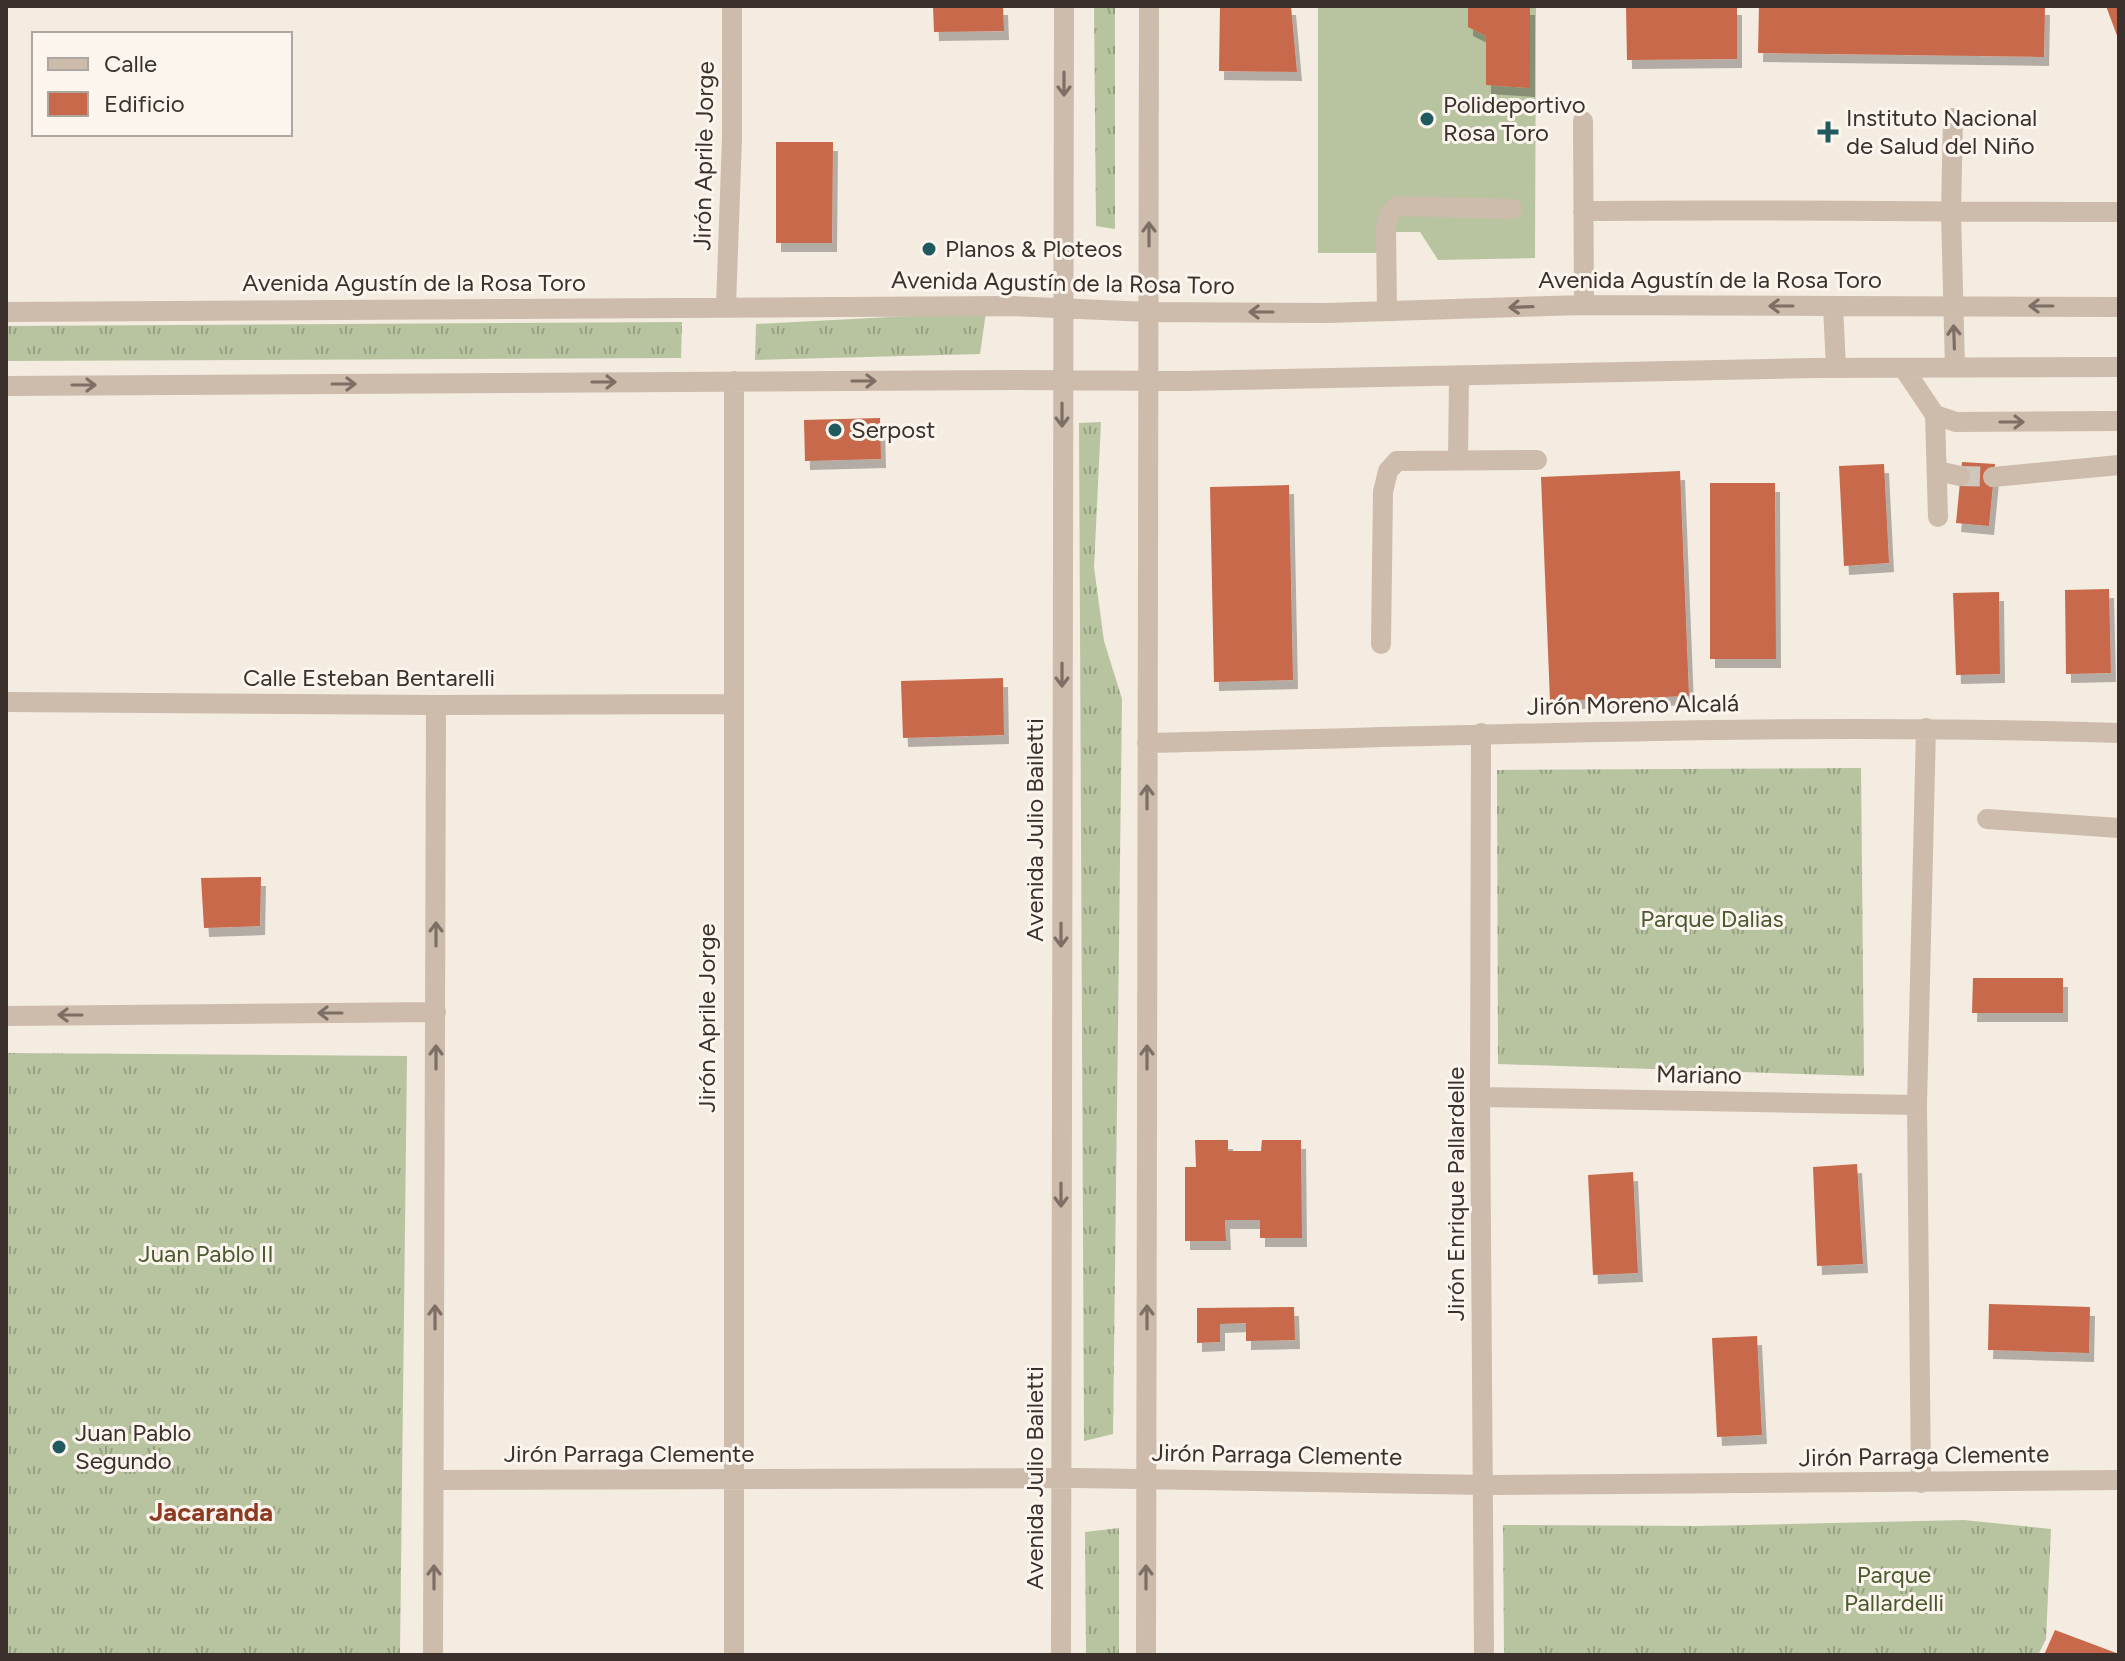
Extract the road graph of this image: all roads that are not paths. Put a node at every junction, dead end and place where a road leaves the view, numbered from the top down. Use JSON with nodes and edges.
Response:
{"nodes":[{"id":1,"x":732,"y":6,"type":"edge"},
{"id":2,"x":1064,"y":6,"type":"edge"},
{"id":3,"x":1149,"y":6,"type":"edge"},
{"id":4,"x":1953,"y":118,"type":"dead end"},
{"id":5,"x":1583,"y":121,"type":"dead end"},
{"id":6,"x":1512,"y":209,"type":"dead end"},
{"id":7,"x":1583,"y":211,"type":"junction"},
{"id":8,"x":1951,"y":212,"type":"junction"},
{"id":9,"x":2119,"y":212,"type":"edge"},
{"id":10,"x":1584,"y":305,"type":"junction"},
{"id":11,"x":726,"y":306,"type":"junction"},
{"id":12,"x":1833,"y":306,"type":"junction"},
{"id":13,"x":1953,"y":306,"type":"junction"},
{"id":14,"x":2119,"y":307,"type":"edge"},
{"id":15,"x":1064,"y":309,"type":"junction"},
{"id":16,"x":1387,"y":311,"type":"junction"},
{"id":17,"x":6,"y":312,"type":"edge"},
{"id":18,"x":1148,"y":312,"type":"junction"},
{"id":19,"x":2119,"y":367,"type":"edge"},
{"id":20,"x":1836,"y":368,"type":"junction"},
{"id":21,"x":1955,"y":368,"type":"junction"},
{"id":22,"x":1904,"y":369,"type":"junction"},
{"id":23,"x":1459,"y":376,"type":"junction"},
{"id":24,"x":734,"y":381,"type":"junction"},
{"id":25,"x":1062,"y":381,"type":"junction"},
{"id":26,"x":1147,"y":381,"type":"junction"},
{"id":27,"x":6,"y":386,"type":"edge"},
{"id":28,"x":1935,"y":415,"type":"junction"},
{"id":29,"x":2119,"y":421,"type":"edge"},
{"id":30,"x":1458,"y":460,"type":"junction"},
{"id":31,"x":1537,"y":460,"type":"dead end"},
{"id":32,"x":2119,"y":465,"type":"edge"},
{"id":33,"x":1938,"y":471,"type":"junction"},
{"id":34,"x":1960,"y":476,"type":"tunnel mouth"},
{"id":35,"x":1993,"y":477,"type":"tunnel mouth"},
{"id":36,"x":1938,"y":517,"type":"dead end"},
{"id":37,"x":1381,"y":644,"type":"dead end"},
{"id":38,"x":6,"y":702,"type":"edge"},
{"id":39,"x":732,"y":704,"type":"junction"},
{"id":40,"x":436,"y":705,"type":"junction"},
{"id":41,"x":1926,"y":728,"type":"junction"},
{"id":42,"x":1481,"y":733,"type":"junction"},
{"id":43,"x":2119,"y":733,"type":"edge"},
{"id":44,"x":1147,"y":743,"type":"junction"},
{"id":45,"x":1987,"y":819,"type":"dead end"},
{"id":46,"x":2119,"y":828,"type":"edge"},
{"id":47,"x":436,"y":1012,"type":"junction"},
{"id":48,"x":6,"y":1016,"type":"edge"},
{"id":49,"x":1480,"y":1097,"type":"junction"},
{"id":50,"x":1917,"y":1105,"type":"junction"},
{"id":51,"x":1061,"y":1478,"type":"junction"},
{"id":52,"x":1147,"y":1478,"type":"junction"},
{"id":53,"x":434,"y":1480,"type":"junction"},
{"id":54,"x":2119,"y":1480,"type":"edge"},
{"id":55,"x":734,"y":1481,"type":"junction"},
{"id":56,"x":1921,"y":1483,"type":"junction"},
{"id":57,"x":1484,"y":1485,"type":"junction"},
{"id":58,"x":433,"y":1655,"type":"edge"},
{"id":59,"x":734,"y":1655,"type":"edge"},
{"id":60,"x":1061,"y":1655,"type":"edge"},
{"id":61,"x":1146,"y":1655,"type":"edge"},
{"id":62,"x":1484,"y":1655,"type":"edge"}],
"edges":[{"from":1,"to":11,"type":"street","name":"Jirón Aprile Jorge"},
{"from":2,"to":15,"type":"street","name":"Avenida Julio Bailetti","one_way":true},
{"from":18,"to":3,"type":"street","one_way":true},
{"from":4,"to":8,"type":"street"},
{"from":5,"to":7,"type":"street"},
{"from":6,"to":16,"type":"street"},
{"from":7,"to":8,"type":"street"},
{"from":7,"to":10,"type":"street"},
{"from":8,"to":9,"type":"street"},
{"from":8,"to":13,"type":"street"},
{"from":12,"to":10,"type":"street","name":"Avenida Agustín de la Rosa Toro","one_way":true},
{"from":10,"to":16,"type":"street","name":"Avenida Agustín de la Rosa Toro","one_way":true},
{"from":11,"to":15,"type":"street","name":"Avenida Agustín de la Rosa Toro"},
{"from":11,"to":17,"type":"street","name":"Avenida Agustín de la Rosa Toro"},
{"from":12,"to":13,"type":"street","name":"Avenida Agustín de la Rosa Toro"},
{"from":12,"to":20,"type":"street"},
{"from":14,"to":13,"type":"street","name":"Avenida Agustín de la Rosa Toro","one_way":true},
{"from":21,"to":13,"type":"street","one_way":true},
{"from":15,"to":18,"type":"street","name":"Avenida Agustín de la Rosa Toro"},
{"from":15,"to":25,"type":"street","name":"Avenida Julio Bailetti"},
{"from":16,"to":18,"type":"street","name":"Avenida Agustín de la Rosa Toro","one_way":true},
{"from":18,"to":26,"type":"street"},
{"from":19,"to":21,"type":"street"},
{"from":20,"to":22,"type":"street"},
{"from":20,"to":23,"type":"street"},
{"from":21,"to":22,"type":"street"},
{"from":22,"to":28,"type":"street"},
{"from":23,"to":26,"type":"street"},
{"from":23,"to":30,"type":"street"},
{"from":24,"to":25,"type":"street","one_way":true},
{"from":27,"to":24,"type":"street","one_way":true},
{"from":24,"to":39,"type":"street","name":"Jirón Aprile Jorge"},
{"from":25,"to":26,"type":"street"},
{"from":25,"to":51,"type":"street","name":"Avenida Julio Bailetti","one_way":true},
{"from":26,"to":44,"type":"street"},
{"from":28,"to":29,"type":"street","one_way":true},
{"from":28,"to":33,"type":"street"},
{"from":30,"to":31,"type":"street"},
{"from":30,"to":37,"type":"street"},
{"from":32,"to":35,"type":"street"},
{"from":33,"to":34,"type":"street"},
{"from":33,"to":36,"type":"street"},
{"from":38,"to":40,"type":"street","name":"Calle Esteban Bentarelli"},
{"from":39,"to":40,"type":"street","name":"Calle Esteban Bentarelli"},
{"from":39,"to":55,"type":"street","name":"Jirón Aprile Jorge"},
{"from":47,"to":40,"type":"street","one_way":true},
{"from":41,"to":42,"type":"street","name":"Jirón Moreno Alcalá"},
{"from":41,"to":43,"type":"street","name":"Jirón Moreno Alcalá"},
{"from":41,"to":50,"type":"street"},
{"from":42,"to":44,"type":"street","name":"Jirón Moreno Alcalá"},
{"from":42,"to":49,"type":"street","name":"Jirón Enrique Pallardelle"},
{"from":52,"to":44,"type":"street","one_way":true},
{"from":45,"to":46,"type":"street"},
{"from":47,"to":48,"type":"street","one_way":true},
{"from":53,"to":47,"type":"street","one_way":true},
{"from":49,"to":50,"type":"street","name":"Mariano"},
{"from":49,"to":57,"type":"street","name":"Jirón Enrique Pallardelle"},
{"from":50,"to":56,"type":"street"},
{"from":51,"to":52,"type":"street","name":"Jirón Parraga Clemente"},
{"from":51,"to":55,"type":"street","name":"Jirón Parraga Clemente"},
{"from":51,"to":60,"type":"street","name":"Avenida Julio Bailetti"},
{"from":52,"to":57,"type":"street","name":"Jirón Parraga Clemente"},
{"from":61,"to":52,"type":"street","one_way":true},
{"from":53,"to":55,"type":"street","name":"Jirón Parraga Clemente"},
{"from":58,"to":53,"type":"street","one_way":true},
{"from":54,"to":56,"type":"street","name":"Jirón Parraga Clemente"},
{"from":55,"to":59,"type":"street","name":"Jirón Aprile Jorge"},
{"from":56,"to":57,"type":"street","name":"Jirón Parraga Clemente"},
{"from":57,"to":62,"type":"street","name":"Jirón Enrique Pallardelle"}]}
